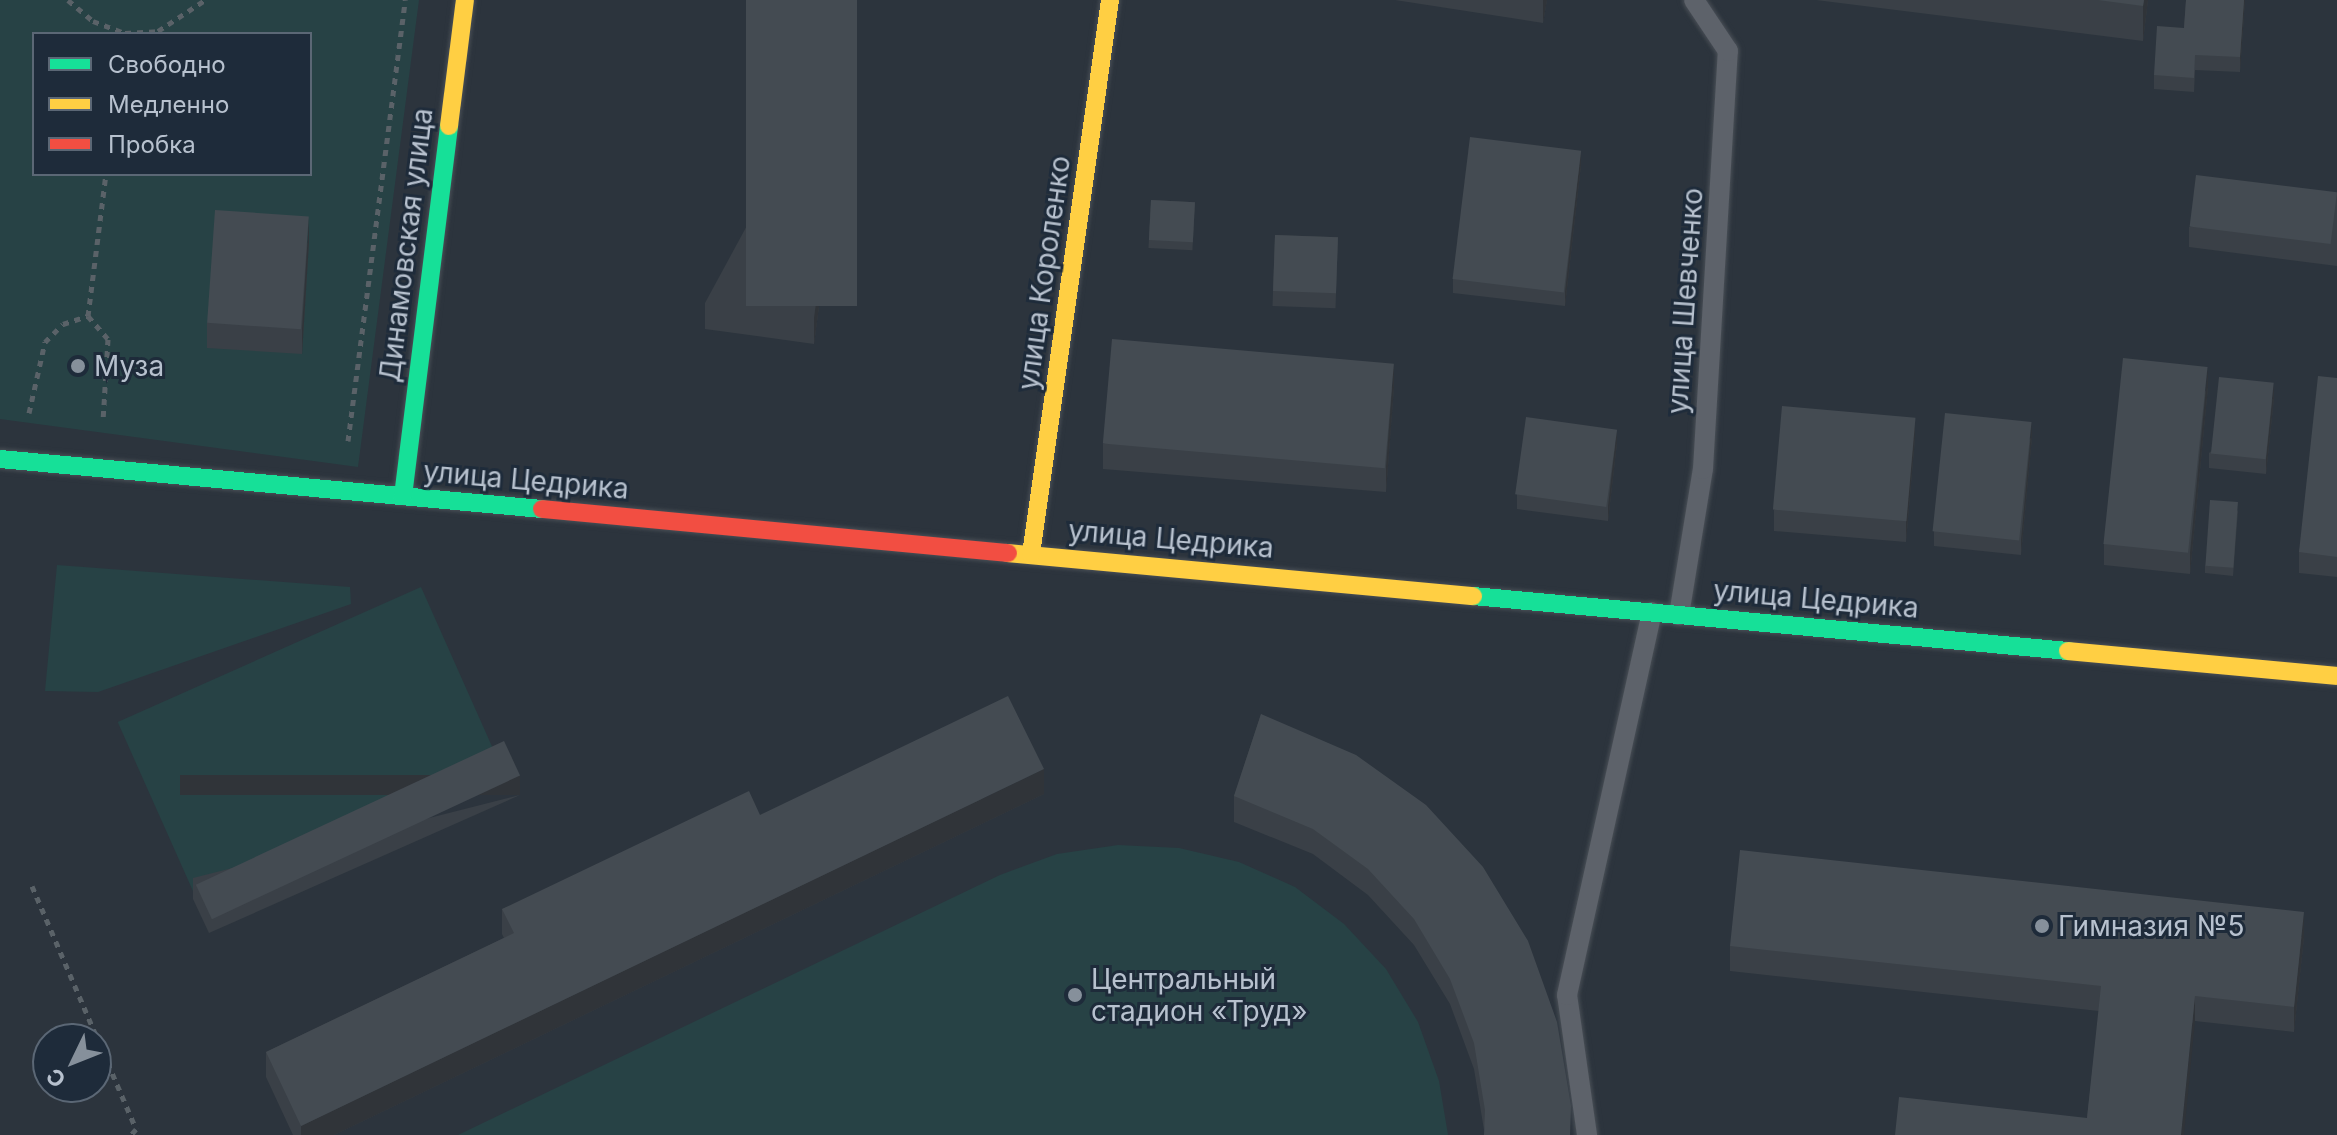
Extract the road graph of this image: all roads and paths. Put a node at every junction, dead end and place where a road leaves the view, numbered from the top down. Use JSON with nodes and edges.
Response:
{"nodes":[{"id":1,"x":68,"y":0,"type":"edge"},
{"id":2,"x":205,"y":0,"type":"edge"},
{"id":3,"x":405,"y":0,"type":"edge"},
{"id":4,"x":465,"y":0,"type":"edge"},
{"id":5,"x":1110,"y":0,"type":"edge"},
{"id":6,"x":1694,"y":0,"type":"edge"},
{"id":7,"x":119,"y":32,"type":"edge"},
{"id":8,"x":147,"y":32,"type":"edge"},
{"id":9,"x":106,"y":176,"type":"edge"},
{"id":10,"x":88,"y":316,"type":"junction"},
{"id":11,"x":29,"y":413,"type":"dead end"},
{"id":12,"x":103,"y":420,"type":"dead end"},
{"id":13,"x":351,"y":441,"type":"dead end"},
{"id":14,"x":0,"y":459,"type":"edge"},
{"id":15,"x":403,"y":496,"type":"junction"},
{"id":16,"x":1031,"y":554,"type":"junction"},
{"id":17,"x":1652,"y":612,"type":"junction"},
{"id":18,"x":1679,"y":615,"type":"junction"},
{"id":19,"x":2337,"y":676,"type":"edge"},
{"id":20,"x":32,"y":886,"type":"dead end"},
{"id":21,"x":131,"y":1135,"type":"edge"},
{"id":22,"x":1587,"y":1135,"type":"edge"}],
"edges":[{"from":1,"to":7,"type":"path"},
{"from":2,"to":8,"type":"path"},
{"from":3,"to":13,"type":"path"},
{"from":4,"to":15,"type":"street","name":"Динамовская улица"},
{"from":5,"to":16,"type":"street","name":"улица Короленко"},
{"from":6,"to":18,"type":"lane","name":"улица Шевченко"},
{"from":9,"to":10,"type":"path"},
{"from":10,"to":11,"type":"path"},
{"from":10,"to":12,"type":"path"},
{"from":14,"to":15,"type":"street","name":"улица Цедрика"},
{"from":15,"to":16,"type":"street","name":"улица Цедрика"},
{"from":16,"to":17,"type":"street","name":"улица Цедрика"},
{"from":17,"to":18,"type":"street","name":"улица Цедрика"},
{"from":17,"to":22,"type":"lane"},
{"from":18,"to":19,"type":"street","name":"улица Цедрика"},
{"from":20,"to":21,"type":"path"}]}
